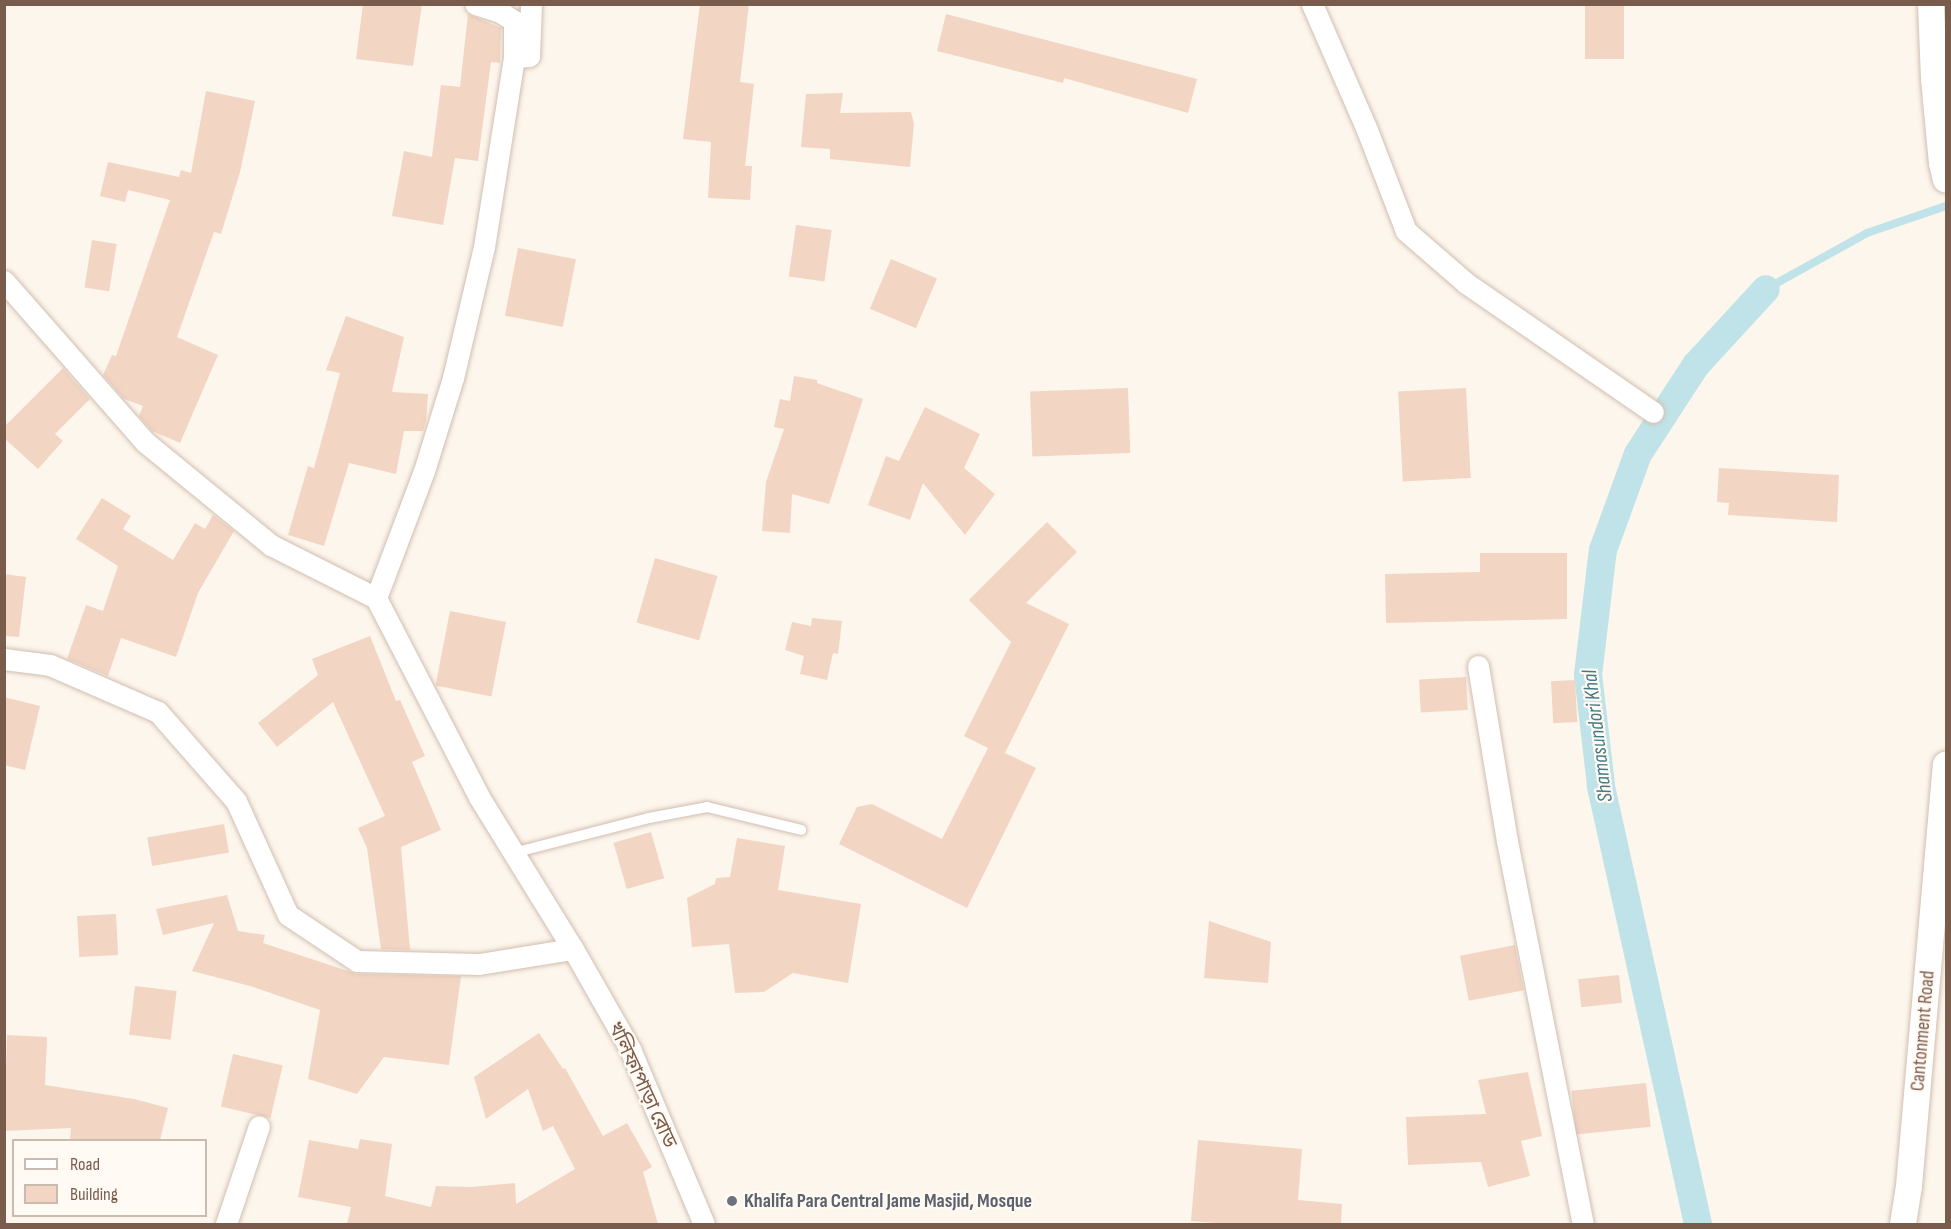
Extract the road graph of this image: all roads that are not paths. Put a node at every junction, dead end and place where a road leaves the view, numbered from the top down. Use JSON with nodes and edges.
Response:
{"nodes":[{"id":1,"x":475,"y":4,"type":"edge"},
{"id":2,"x":531,"y":4,"type":"edge"},
{"id":3,"x":1312,"y":4,"type":"edge"},
{"id":4,"x":1931,"y":4,"type":"edge"},
{"id":5,"x":514,"y":57,"type":"junction"},
{"id":6,"x":1944,"y":172,"type":"edge"},
{"id":7,"x":4,"y":281,"type":"edge"},
{"id":8,"x":1653,"y":412,"type":"dead end"},
{"id":9,"x":376,"y":598,"type":"junction"},
{"id":10,"x":4,"y":659,"type":"edge"},
{"id":11,"x":1478,"y":666,"type":"dead end"},
{"id":12,"x":1947,"y":765,"type":"edge"},
{"id":13,"x":801,"y":830,"type":"dead end"},
{"id":14,"x":513,"y":853,"type":"junction"},
{"id":15,"x":573,"y":949,"type":"junction"},
{"id":16,"x":259,"y":1126,"type":"dead end"},
{"id":17,"x":226,"y":1224,"type":"edge"},
{"id":18,"x":704,"y":1224,"type":"edge"},
{"id":19,"x":1583,"y":1224,"type":"edge"},
{"id":20,"x":1903,"y":1224,"type":"edge"}],
"edges":[{"from":1,"to":5,"type":"street"},
{"from":2,"to":5,"type":"street"},
{"from":3,"to":8,"type":"street"},
{"from":4,"to":6,"type":"street"},
{"from":5,"to":9,"type":"street"},
{"from":7,"to":9,"type":"street"},
{"from":9,"to":14,"type":"street","name":"খলিফাপাড়া রোড"},
{"from":10,"to":15,"type":"street"},
{"from":11,"to":19,"type":"street"},
{"from":12,"to":20,"type":"street","name":"Cantonment Road"},
{"from":13,"to":14,"type":"lane"},
{"from":14,"to":15,"type":"street","name":"খলিফাপাড়া রোড"},
{"from":15,"to":18,"type":"street","name":"খলিফাপাড়া রোড"},
{"from":16,"to":17,"type":"street"}]}
